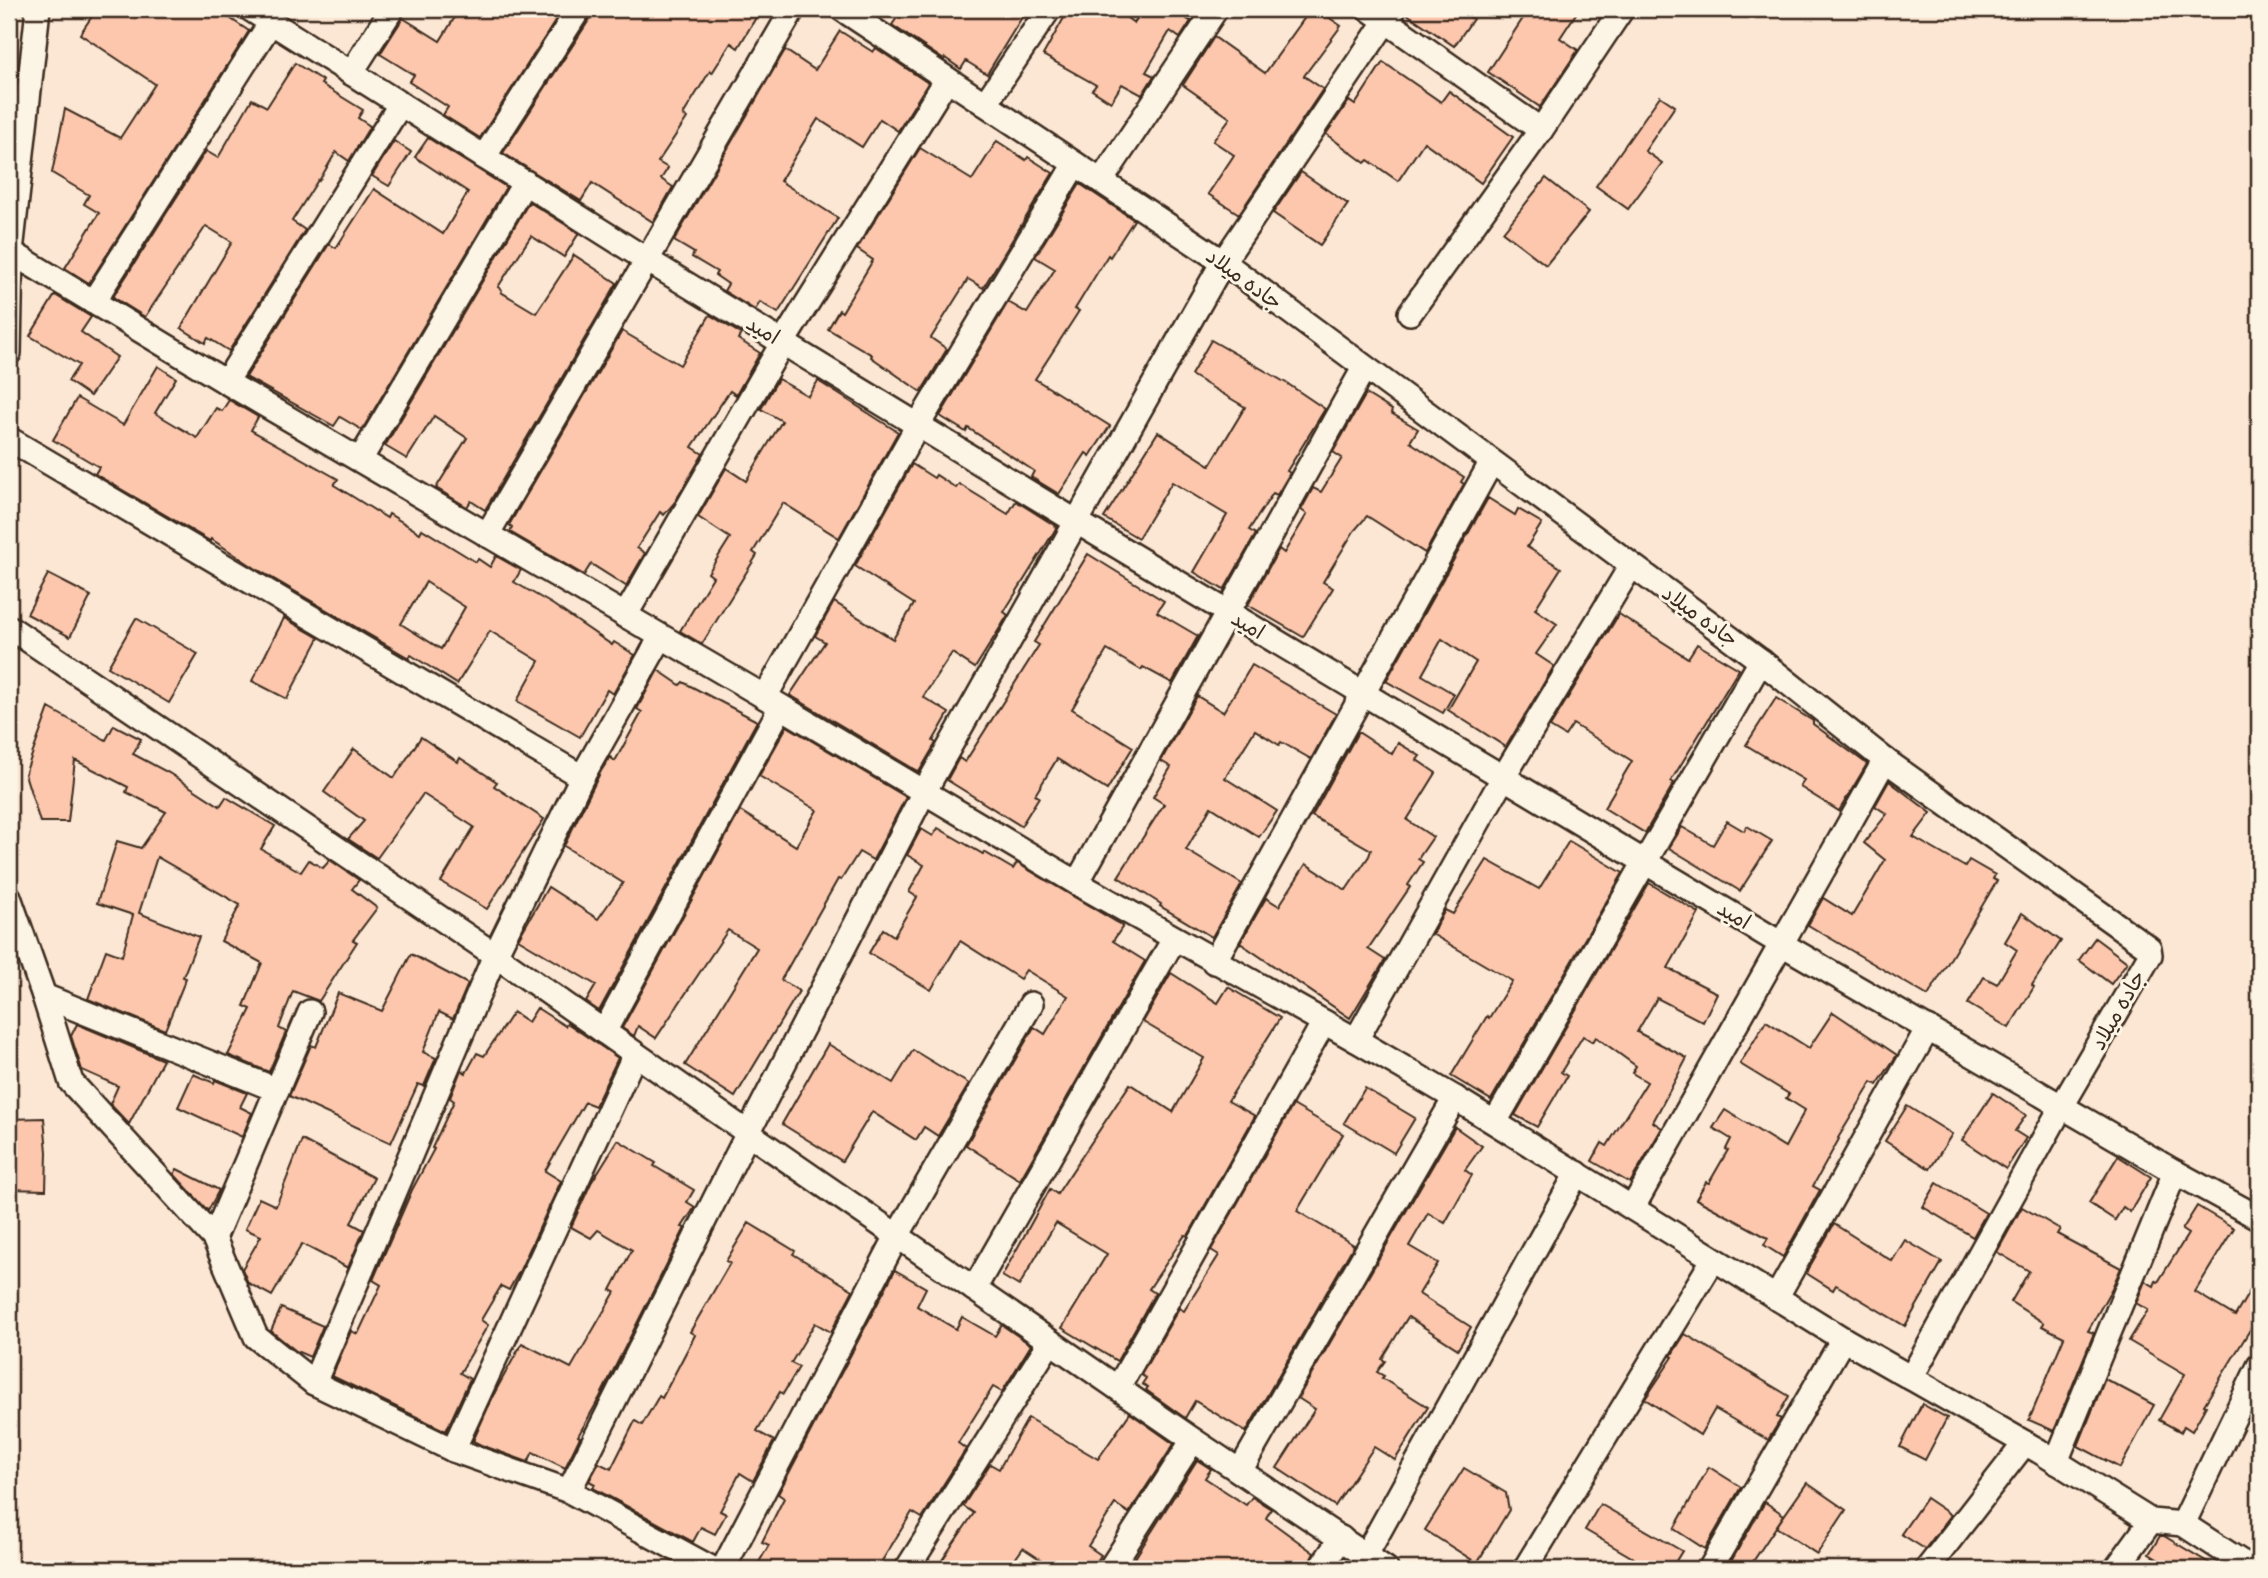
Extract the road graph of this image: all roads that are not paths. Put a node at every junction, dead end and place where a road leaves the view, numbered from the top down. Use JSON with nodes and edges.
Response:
{"nodes":[{"id":1,"x":38,"y":9,"type":"edge"},
{"id":2,"x":250,"y":9,"type":"edge"},
{"id":3,"x":392,"y":9,"type":"edge"},
{"id":4,"x":579,"y":9,"type":"edge"},
{"id":5,"x":793,"y":9,"type":"edge"},
{"id":6,"x":842,"y":9,"type":"edge"},
{"id":7,"x":1049,"y":9,"type":"edge"},
{"id":8,"x":1216,"y":9,"type":"edge"},
{"id":9,"x":1622,"y":9,"type":"edge"},
{"id":10,"x":1383,"y":13,"type":"edge"},
{"id":11,"x":271,"y":22,"type":"junction"},
{"id":12,"x":351,"y":73,"type":"junction"},
{"id":13,"x":947,"y":79,"type":"junction"},
{"id":14,"x":985,"y":104,"type":"junction"},
{"id":15,"x":400,"y":105,"type":"junction"},
{"id":16,"x":1541,"y":130,"type":"junction"},
{"id":17,"x":484,"y":157,"type":"junction"},
{"id":18,"x":1075,"y":164,"type":"junction"},
{"id":19,"x":1101,"y":181,"type":"junction"},
{"id":20,"x":525,"y":183,"type":"junction"},
{"id":21,"x":10,"y":251,"type":"edge"},
{"id":22,"x":647,"y":260,"type":"junction"},
{"id":23,"x":1223,"y":262,"type":"junction"},
{"id":24,"x":93,"y":302,"type":"junction"},
{"id":25,"x":1410,"y":313,"type":"dead end"},
{"id":26,"x":783,"y":342,"type":"junction"},
{"id":27,"x":9,"y":353,"type":"edge"},
{"id":28,"x":1364,"y":368,"type":"junction"},
{"id":29,"x":226,"y":382,"type":"junction"},
{"id":30,"x":918,"y":425,"type":"junction"},
{"id":31,"x":9,"y":439,"type":"edge"},
{"id":32,"x":360,"y":460,"type":"junction"},
{"id":33,"x":1491,"y":463,"type":"junction"},
{"id":34,"x":1077,"y":522,"type":"junction"},
{"id":35,"x":487,"y":536,"type":"junction"},
{"id":36,"x":1631,"y":566,"type":"junction"},
{"id":37,"x":1228,"y":613,"type":"junction"},
{"id":38,"x":625,"y":617,"type":"junction"},
{"id":39,"x":9,"y":627,"type":"edge"},
{"id":40,"x":661,"y":637,"type":"junction"},
{"id":41,"x":1761,"y":661,"type":"junction"},
{"id":42,"x":1363,"y":694,"type":"junction"},
{"id":43,"x":773,"y":702,"type":"junction"},
{"id":44,"x":1885,"y":760,"type":"junction"},
{"id":45,"x":582,"y":778,"type":"junction"},
{"id":46,"x":1503,"y":778,"type":"junction"},
{"id":47,"x":924,"y":792,"type":"junction"},
{"id":48,"x":1644,"y":862,"type":"junction"},
{"id":49,"x":1077,"y":883,"type":"junction"},
{"id":50,"x":9,"y":897,"type":"edge"},
{"id":51,"x":1174,"y":939,"type":"junction"},
{"id":52,"x":1780,"y":943,"type":"junction"},
{"id":53,"x":495,"y":955,"type":"junction"},
{"id":54,"x":1214,"y":962,"type":"junction"},
{"id":55,"x":44,"y":996,"type":"junction"},
{"id":56,"x":1031,"y":1004,"type":"dead end"},
{"id":57,"x":310,"y":1012,"type":"dead end"},
{"id":58,"x":1324,"y":1023,"type":"junction"},
{"id":59,"x":1928,"y":1028,"type":"junction"},
{"id":60,"x":604,"y":1032,"type":"junction"},
{"id":61,"x":1356,"y":1040,"type":"junction"},
{"id":62,"x":635,"y":1054,"type":"junction"},
{"id":63,"x":277,"y":1090,"type":"junction"},
{"id":64,"x":1455,"y":1098,"type":"junction"},
{"id":65,"x":2062,"y":1106,"type":"junction"},
{"id":66,"x":1495,"y":1122,"type":"junction"},
{"id":67,"x":748,"y":1133,"type":"junction"},
{"id":68,"x":2175,"y":1172,"type":"junction"},
{"id":69,"x":1577,"y":1173,"type":"junction"},
{"id":70,"x":1633,"y":1207,"type":"junction"},
{"id":71,"x":2259,"y":1218,"type":"edge"},
{"id":72,"x":897,"y":1236,"type":"junction"},
{"id":73,"x":214,"y":1238,"type":"junction"},
{"id":74,"x":1713,"y":1260,"type":"junction"},
{"id":75,"x":974,"y":1289,"type":"junction"},
{"id":76,"x":1776,"y":1298,"type":"junction"},
{"id":77,"x":1843,"y":1339,"type":"junction"},
{"id":78,"x":1050,"y":1342,"type":"junction"},
{"id":79,"x":2259,"y":1366,"type":"edge"},
{"id":80,"x":1911,"y":1378,"type":"junction"},
{"id":81,"x":314,"y":1383,"type":"junction"},
{"id":82,"x":1118,"y":1388,"type":"junction"},
{"id":83,"x":1193,"y":1440,"type":"junction"},
{"id":84,"x":2025,"y":1443,"type":"junction"},
{"id":85,"x":453,"y":1450,"type":"junction"},
{"id":86,"x":2056,"y":1462,"type":"junction"},
{"id":87,"x":1240,"y":1471,"type":"junction"},
{"id":88,"x":569,"y":1492,"type":"junction"},
{"id":89,"x":2151,"y":1521,"type":"junction"},
{"id":90,"x":2183,"y":1524,"type":"junction"},
{"id":91,"x":1341,"y":1538,"type":"junction"},
{"id":92,"x":1366,"y":1555,"type":"junction"},
{"id":93,"x":713,"y":1569,"type":"edge"},
{"id":94,"x":723,"y":1569,"type":"edge"},
{"id":95,"x":906,"y":1569,"type":"edge"},
{"id":96,"x":1110,"y":1569,"type":"edge"},
{"id":97,"x":1320,"y":1569,"type":"edge"},
{"id":98,"x":1387,"y":1569,"type":"edge"},
{"id":99,"x":1525,"y":1569,"type":"edge"},
{"id":100,"x":1710,"y":1569,"type":"edge"},
{"id":101,"x":1927,"y":1569,"type":"edge"},
{"id":102,"x":2116,"y":1569,"type":"edge"},
{"id":103,"x":2252,"y":1569,"type":"edge"}],
"edges":[{"from":1,"to":21,"type":"street"},
{"from":2,"to":11,"type":"street","name":"امید"},
{"from":3,"to":12,"type":"street"},
{"from":4,"to":17,"type":"street"},
{"from":5,"to":22,"type":"street"},
{"from":6,"to":13,"type":"street","name":"جاده میلاد"},
{"from":7,"to":14,"type":"street"},
{"from":8,"to":19,"type":"street"},
{"from":9,"to":16,"type":"street"},
{"from":10,"to":16,"type":"street"},
{"from":10,"to":23,"type":"street"},
{"from":11,"to":12,"type":"street","name":"امید"},
{"from":11,"to":24,"type":"street"},
{"from":12,"to":15,"type":"street","name":"امید"},
{"from":13,"to":14,"type":"street","name":"جاده میلاد"},
{"from":13,"to":26,"type":"street"},
{"from":14,"to":18,"type":"street","name":"جاده میلاد"},
{"from":15,"to":17,"type":"street","name":"امید"},
{"from":15,"to":29,"type":"street"},
{"from":16,"to":25,"type":"street"},
{"from":17,"to":20,"type":"street","name":"امید"},
{"from":18,"to":19,"type":"street","name":"جاده میلاد"},
{"from":18,"to":30,"type":"street"},
{"from":19,"to":23,"type":"street","name":"جاده میلاد"},
{"from":20,"to":22,"type":"street","name":"امید"},
{"from":20,"to":32,"type":"street"},
{"from":21,"to":24,"type":"street"},
{"from":21,"to":27,"type":"street"},
{"from":22,"to":26,"type":"street","name":"امید"},
{"from":22,"to":35,"type":"street"},
{"from":23,"to":28,"type":"street","name":"جاده میلاد"},
{"from":23,"to":34,"type":"street"},
{"from":24,"to":29,"type":"street"},
{"from":26,"to":30,"type":"street","name":"امید"},
{"from":26,"to":38,"type":"street"},
{"from":28,"to":33,"type":"street","name":"جاده میلاد"},
{"from":28,"to":37,"type":"street"},
{"from":29,"to":32,"type":"street"},
{"from":30,"to":34,"type":"street","name":"امید"},
{"from":30,"to":43,"type":"street"},
{"from":31,"to":45,"type":"street"},
{"from":32,"to":35,"type":"street"},
{"from":33,"to":36,"type":"street","name":"جاده میلاد"},
{"from":33,"to":42,"type":"street"},
{"from":34,"to":37,"type":"street","name":"امید"},
{"from":34,"to":47,"type":"street"},
{"from":35,"to":38,"type":"street"},
{"from":36,"to":41,"type":"street","name":"جاده میلاد"},
{"from":36,"to":46,"type":"street"},
{"from":37,"to":42,"type":"street","name":"امید"},
{"from":37,"to":49,"type":"street"},
{"from":38,"to":40,"type":"street"},
{"from":39,"to":53,"type":"street"},
{"from":40,"to":43,"type":"street"},
{"from":40,"to":45,"type":"street"},
{"from":41,"to":44,"type":"street","name":"جاده میلاد"},
{"from":41,"to":48,"type":"street"},
{"from":42,"to":46,"type":"street","name":"امید"},
{"from":42,"to":54,"type":"street"},
{"from":43,"to":47,"type":"street"},
{"from":43,"to":60,"type":"street"},
{"from":44,"to":52,"type":"street"},
{"from":44,"to":65,"type":"street","name":"جاده میلاد"},
{"from":45,"to":53,"type":"street"},
{"from":46,"to":48,"type":"street","name":"امید"},
{"from":46,"to":61,"type":"street"},
{"from":47,"to":49,"type":"street"},
{"from":47,"to":67,"type":"street"},
{"from":48,"to":52,"type":"street","name":"امید"},
{"from":48,"to":66,"type":"street"},
{"from":49,"to":51,"type":"street"},
{"from":50,"to":55,"type":"street"},
{"from":51,"to":54,"type":"street"},
{"from":51,"to":75,"type":"street"},
{"from":52,"to":59,"type":"street","name":"امید"},
{"from":52,"to":70,"type":"street"},
{"from":53,"to":60,"type":"street"},
{"from":53,"to":81,"type":"street"},
{"from":54,"to":58,"type":"street"},
{"from":55,"to":63,"type":"street"},
{"from":55,"to":73,"type":"street"},
{"from":56,"to":72,"type":"street"},
{"from":57,"to":63,"type":"street"},
{"from":58,"to":61,"type":"street"},
{"from":58,"to":82,"type":"street"},
{"from":59,"to":65,"type":"street","name":"امید"},
{"from":59,"to":76,"type":"street"},
{"from":60,"to":62,"type":"street"},
{"from":61,"to":64,"type":"street"},
{"from":62,"to":67,"type":"street"},
{"from":62,"to":85,"type":"street"},
{"from":63,"to":73,"type":"street"},
{"from":64,"to":66,"type":"street"},
{"from":64,"to":87,"type":"street"},
{"from":65,"to":68,"type":"street","name":"امید"},
{"from":65,"to":80,"type":"street","name":"جاده میلاد"},
{"from":66,"to":69,"type":"street"},
{"from":67,"to":72,"type":"street"},
{"from":67,"to":88,"type":"street"},
{"from":68,"to":71,"type":"street","name":"امید"},
{"from":68,"to":86,"type":"street"},
{"from":69,"to":70,"type":"street"},
{"from":69,"to":92,"type":"street"},
{"from":70,"to":74,"type":"street"},
{"from":72,"to":75,"type":"street"},
{"from":72,"to":94,"type":"street"},
{"from":73,"to":81,"type":"street"},
{"from":74,"to":76,"type":"street"},
{"from":74,"to":99,"type":"street"},
{"from":75,"to":78,"type":"street"},
{"from":76,"to":77,"type":"street"},
{"from":77,"to":80,"type":"street"},
{"from":77,"to":100,"type":"street"},
{"from":78,"to":82,"type":"street"},
{"from":78,"to":95,"type":"street"},
{"from":79,"to":90,"type":"street"},
{"from":80,"to":84,"type":"street"},
{"from":81,"to":85,"type":"street"},
{"from":82,"to":83,"type":"street"},
{"from":83,"to":87,"type":"street"},
{"from":83,"to":96,"type":"street"},
{"from":84,"to":86,"type":"street"},
{"from":84,"to":101,"type":"street"},
{"from":85,"to":88,"type":"street"},
{"from":86,"to":89,"type":"street"},
{"from":87,"to":91,"type":"street"},
{"from":88,"to":93,"type":"street"},
{"from":89,"to":90,"type":"street"},
{"from":89,"to":102,"type":"street"},
{"from":90,"to":103,"type":"street"},
{"from":91,"to":92,"type":"street"},
{"from":91,"to":97,"type":"street"},
{"from":92,"to":98,"type":"street"}]}
